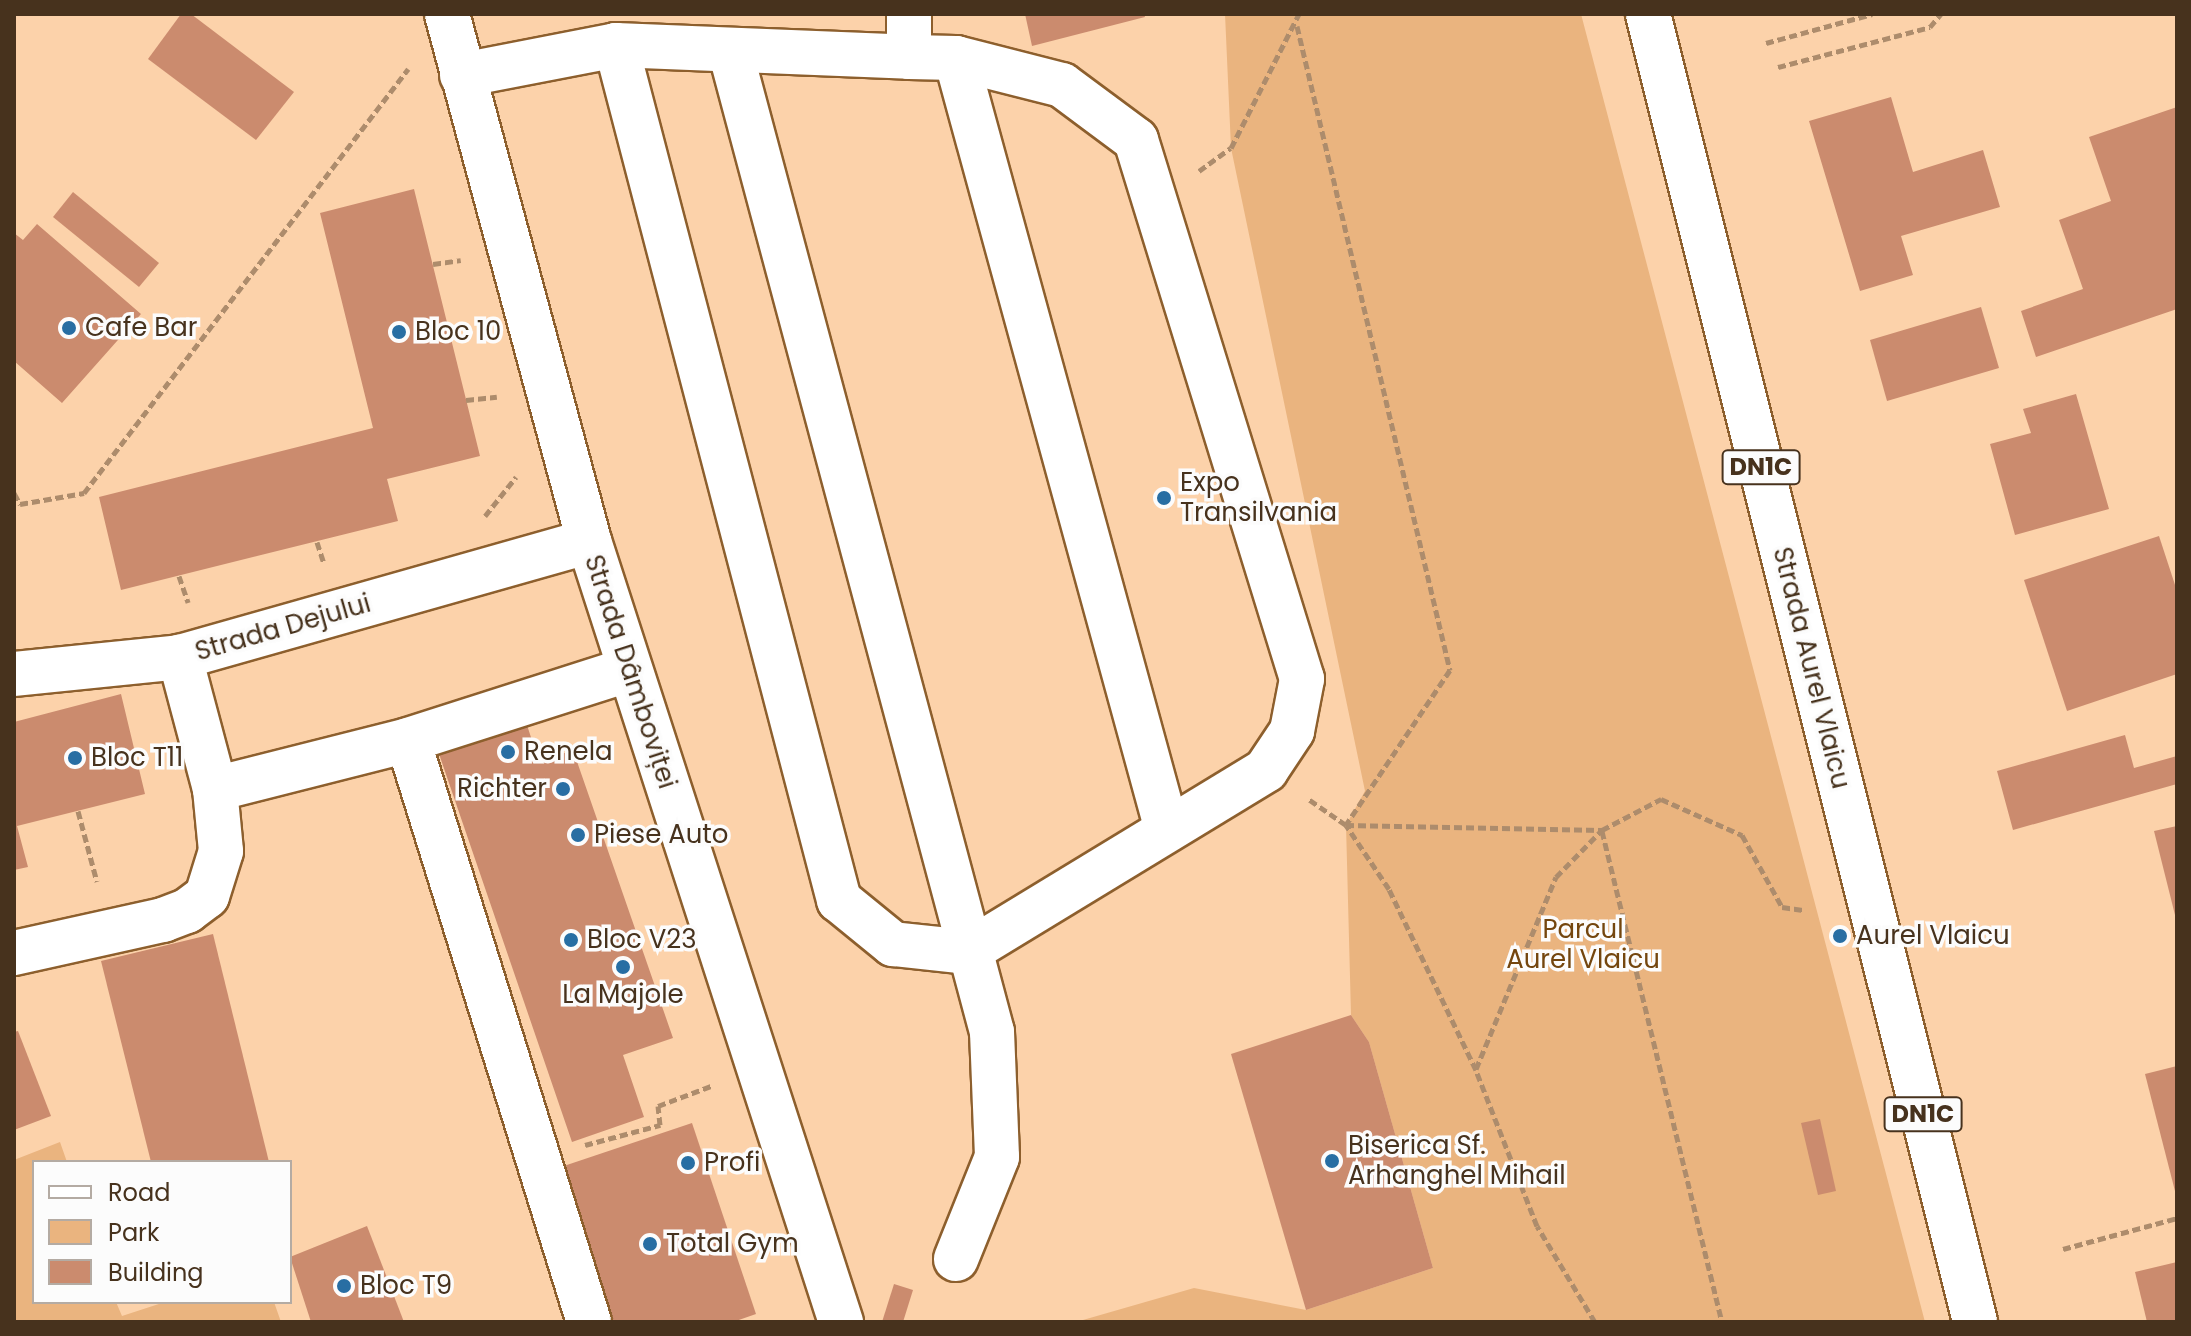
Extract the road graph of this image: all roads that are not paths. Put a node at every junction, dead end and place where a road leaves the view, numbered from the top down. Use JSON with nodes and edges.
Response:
{"nodes":[{"id":1,"x":447,"y":14,"type":"edge"},
{"id":2,"x":909,"y":14,"type":"edge"},
{"id":3,"x":1648,"y":14,"type":"edge"},
{"id":4,"x":616,"y":45,"type":"junction"},
{"id":5,"x":730,"y":50,"type":"junction"},
{"id":6,"x":909,"y":57,"type":"junction"},
{"id":7,"x":956,"y":58,"type":"junction"},
{"id":8,"x":462,"y":75,"type":"junction"},
{"id":9,"x":589,"y":541,"type":"junction"},
{"id":10,"x":180,"y":657,"type":"junction"},
{"id":11,"x":628,"y":670,"type":"junction"},
{"id":12,"x":14,"y":674,"type":"edge"},
{"id":13,"x":408,"y":740,"type":"junction"},
{"id":14,"x":215,"y":789,"type":"junction"},
{"id":15,"x":1167,"y":830,"type":"junction"},
{"id":16,"x":967,"y":952,"type":"junction"},
{"id":17,"x":14,"y":953,"type":"edge"},
{"id":18,"x":956,"y":1259,"type":"dead end"},
{"id":19,"x":589,"y":1322,"type":"edge"},
{"id":20,"x":841,"y":1322,"type":"edge"},
{"id":21,"x":1975,"y":1322,"type":"edge"}],
"edges":[{"from":1,"to":8,"type":"street","name":"Strada Dâmboviței"},
{"from":2,"to":6,"type":"street"},
{"from":3,"to":21,"type":"street","name":"Strada Aurel Vlaicu","number":"DN1C"},
{"from":4,"to":5,"type":"street"},
{"from":4,"to":8,"type":"street"},
{"from":4,"to":16,"type":"street"},
{"from":5,"to":6,"type":"street"},
{"from":5,"to":16,"type":"street"},
{"from":6,"to":7,"type":"street"},
{"from":7,"to":15,"type":"street"},
{"from":7,"to":15,"type":"street"},
{"from":8,"to":9,"type":"street","name":"Strada Dâmboviței"},
{"from":9,"to":10,"type":"street","name":"Strada Dejului"},
{"from":9,"to":11,"type":"street","name":"Strada Dâmboviței"},
{"from":10,"to":12,"type":"street"},
{"from":10,"to":14,"type":"street","name":"Strada Dejului"},
{"from":11,"to":13,"type":"street"},
{"from":11,"to":20,"type":"street","name":"Strada Dâmboviței"},
{"from":13,"to":14,"type":"street"},
{"from":13,"to":19,"type":"street"},
{"from":14,"to":17,"type":"street","name":"Strada Dejului"},
{"from":15,"to":16,"type":"street"},
{"from":16,"to":18,"type":"street"}]}
